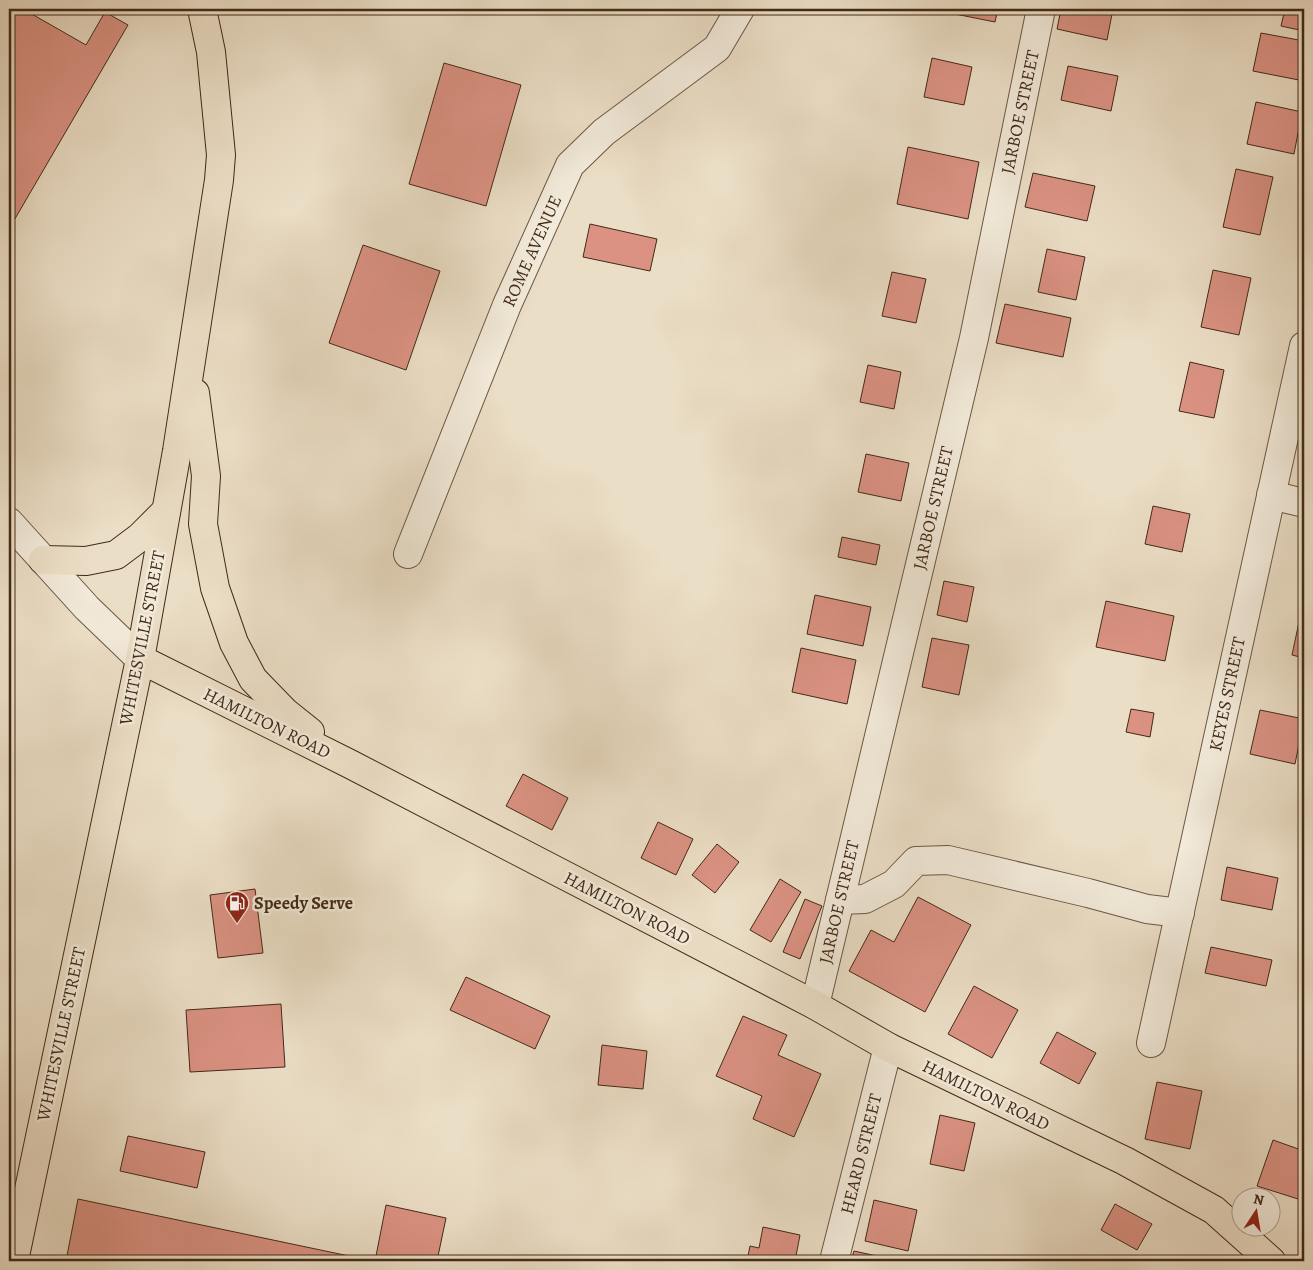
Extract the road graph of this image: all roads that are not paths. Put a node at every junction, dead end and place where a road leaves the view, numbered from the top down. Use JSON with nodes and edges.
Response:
{"nodes":[{"id":1,"x":202,"y":9,"type":"edge"},
{"id":2,"x":740,"y":9,"type":"edge"},
{"id":3,"x":1041,"y":9,"type":"edge"},
{"id":4,"x":1304,"y":346,"type":"edge"},
{"id":5,"x":191,"y":363,"type":"junction"},
{"id":6,"x":1271,"y":495,"type":"junction"},
{"id":7,"x":1304,"y":503,"type":"edge"},
{"id":8,"x":166,"y":511,"type":"junction"},
{"id":9,"x":9,"y":522,"type":"edge"},
{"id":10,"x":408,"y":554,"type":"dead end"},
{"id":11,"x":43,"y":560,"type":"junction"},
{"id":12,"x":140,"y":659,"type":"junction"},
{"id":13,"x":350,"y":764,"type":"junction"},
{"id":14,"x":840,"y":900,"type":"junction"},
{"id":15,"x":1180,"y":913,"type":"junction"},
{"id":16,"x":815,"y":1005,"type":"junction"},
{"id":17,"x":1151,"y":1043,"type":"dead end"},
{"id":18,"x":888,"y":1048,"type":"junction"},
{"id":19,"x":14,"y":1261,"type":"edge"},
{"id":20,"x":834,"y":1261,"type":"edge"},
{"id":21,"x":1272,"y":1261,"type":"edge"}],
"edges":[{"from":1,"to":5,"type":"main road","name":"WHITESVILLE STREET"},
{"from":2,"to":10,"type":"street","name":"ROME AVENUE"},
{"from":3,"to":14,"type":"street","name":"JARBOE STREET"},
{"from":4,"to":6,"type":"street","name":"KEYES STREET"},
{"from":5,"to":8,"type":"main road","name":"WHITESVILLE STREET"},
{"from":5,"to":13,"type":"main road"},
{"from":6,"to":7,"type":"street"},
{"from":6,"to":15,"type":"street","name":"KEYES STREET"},
{"from":8,"to":11,"type":"main road"},
{"from":8,"to":12,"type":"main road","name":"WHITESVILLE STREET"},
{"from":9,"to":11,"type":"street","name":"HAMILTON ROAD"},
{"from":11,"to":12,"type":"street","name":"HAMILTON ROAD"},
{"from":12,"to":13,"type":"main road","name":"HAMILTON ROAD"},
{"from":12,"to":19,"type":"main road","name":"WHITESVILLE STREET"},
{"from":13,"to":16,"type":"main road","name":"HAMILTON ROAD"},
{"from":14,"to":15,"type":"street"},
{"from":14,"to":16,"type":"street","name":"JARBOE STREET"},
{"from":15,"to":17,"type":"street","name":"KEYES STREET"},
{"from":16,"to":18,"type":"main road","name":"HAMILTON ROAD"},
{"from":18,"to":20,"type":"street","name":"HEARD STREET"},
{"from":18,"to":21,"type":"main road","name":"HAMILTON ROAD"}]}
